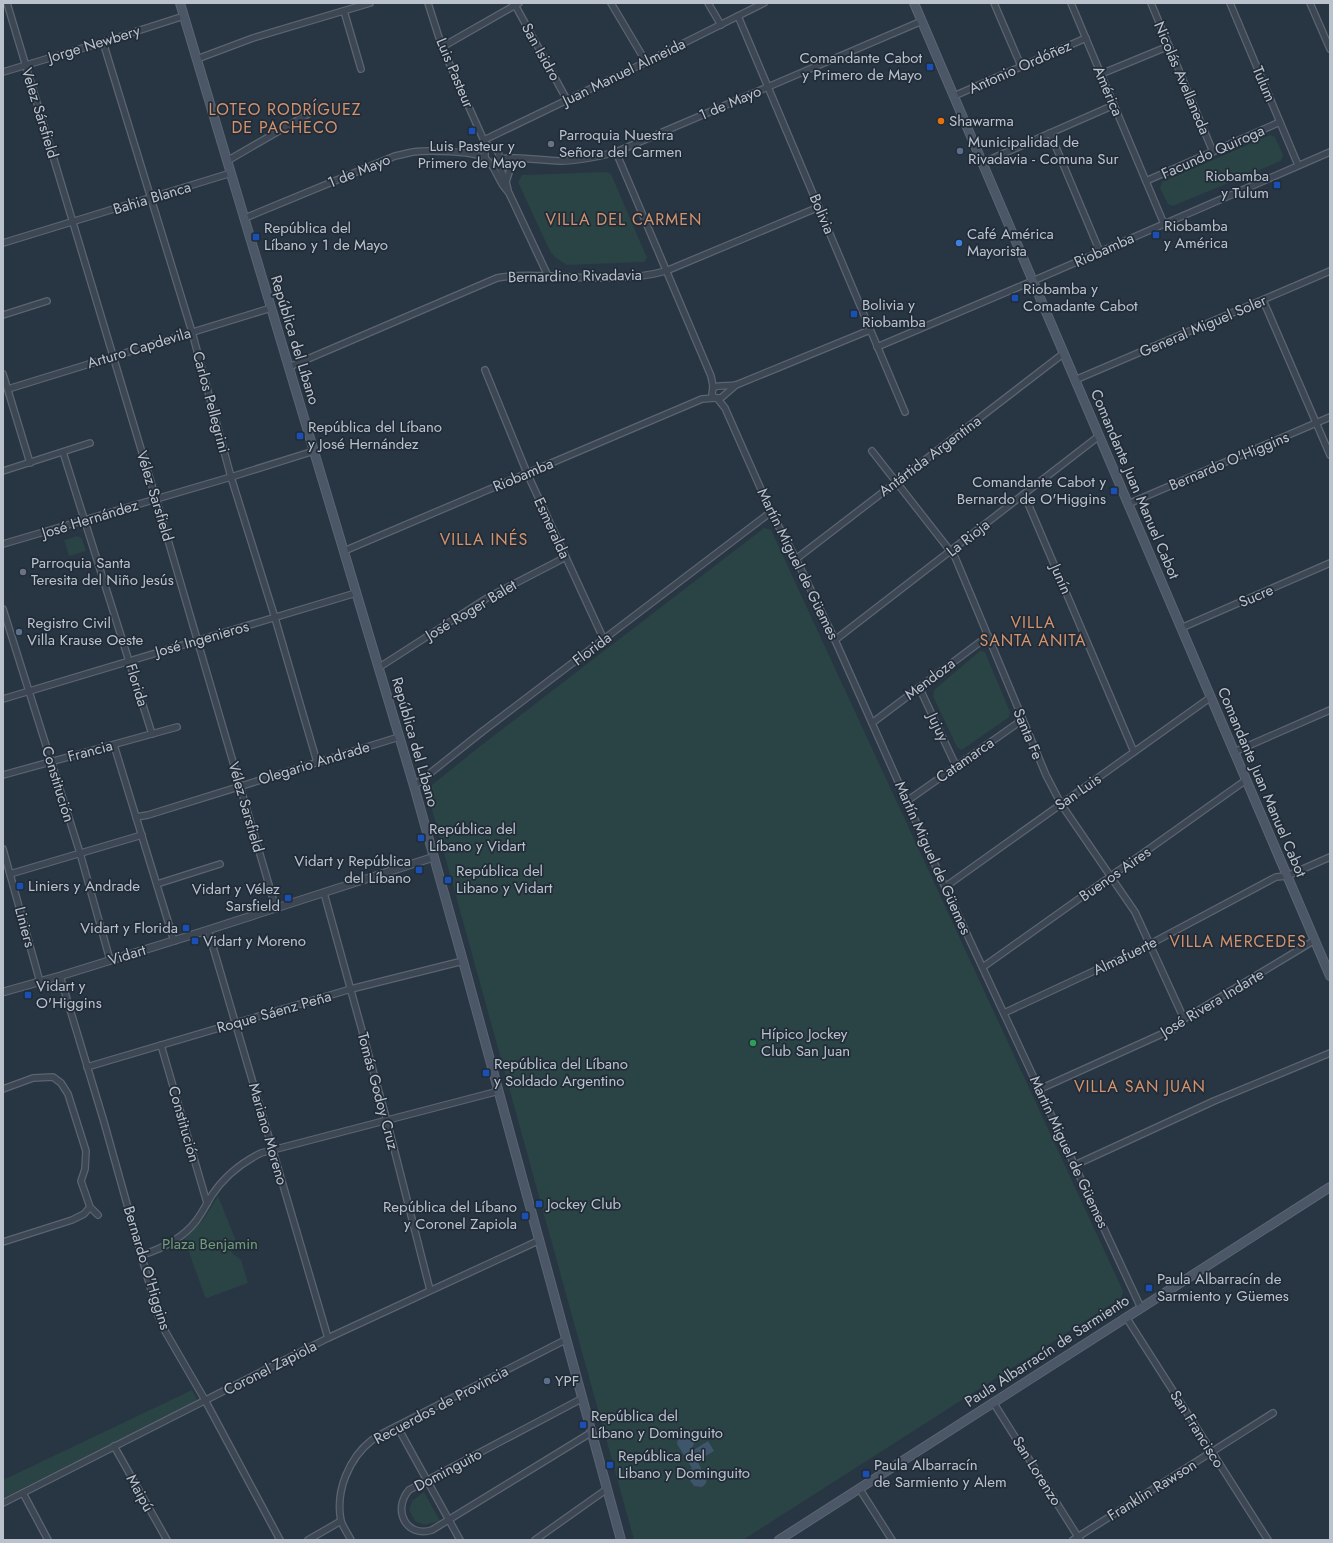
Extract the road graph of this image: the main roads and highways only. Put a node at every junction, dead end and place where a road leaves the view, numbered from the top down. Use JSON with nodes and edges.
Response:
{"nodes":[{"id":1,"x":180,"y":3,"type":"edge"},
{"id":2,"x":914,"y":3,"type":"edge"},
{"id":3,"x":1330,"y":976,"type":"edge"},
{"id":4,"x":1330,"y":1187,"type":"edge"},
{"id":5,"x":621,"y":1540,"type":"edge"},
{"id":6,"x":779,"y":1540,"type":"edge"}],
"edges":[{"from":1,"to":5,"type":"main road","name":"República del Líbano"},
{"from":2,"to":3,"type":"main road","name":"Comandante Juan Manuel Cabot"},
{"from":4,"to":6,"type":"main road","name":"Paula Albarracín de Sarmiento"}]}
